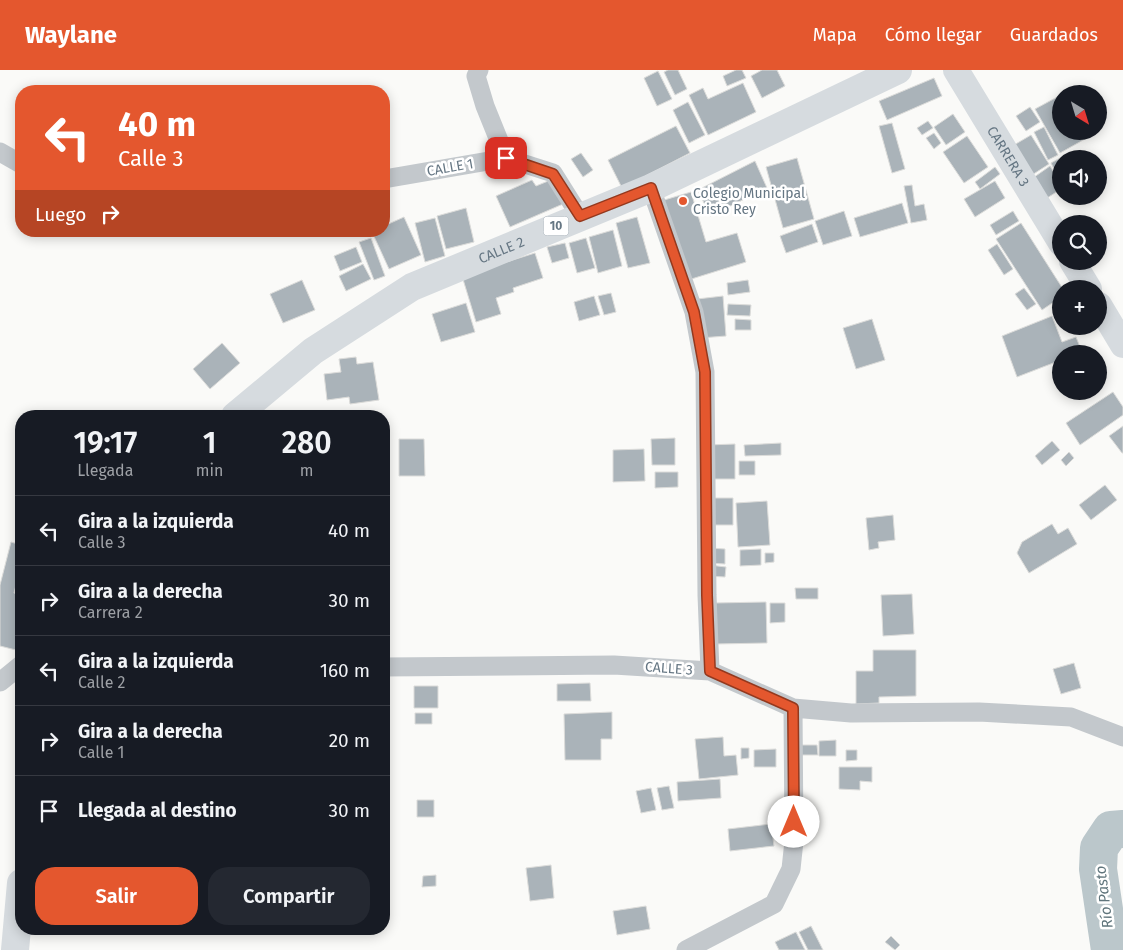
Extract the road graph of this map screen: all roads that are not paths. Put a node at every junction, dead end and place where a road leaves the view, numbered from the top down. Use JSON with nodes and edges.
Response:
{"nodes":[{"id":1,"x":479,"y":70,"type":"edge"},
{"id":2,"x":898,"y":70,"type":"edge"},
{"id":3,"x":956,"y":70,"type":"edge"},
{"id":4,"x":0,"y":152,"type":"edge"},
{"id":5,"x":506,"y":158,"type":"junction"},
{"id":6,"x":15,"y":161,"type":"edge"},
{"id":7,"x":390,"y":178,"type":"edge"},
{"id":8,"x":651,"y":188,"type":"junction"},
{"id":9,"x":580,"y":216,"type":"junction"},
{"id":10,"x":1052,"y":228,"type":"edge"},
{"id":11,"x":1107,"y":318,"type":"edge"},
{"id":12,"x":1123,"y":345,"type":"edge"},
{"id":13,"x":242,"y":410,"type":"edge"},
{"id":14,"x":390,"y":668,"type":"edge"},
{"id":15,"x":15,"y":670,"type":"edge"},
{"id":16,"x":710,"y":671,"type":"junction"},
{"id":17,"x":0,"y":682,"type":"edge"},
{"id":18,"x":793,"y":708,"type":"junction"},
{"id":19,"x":1123,"y":737,"type":"edge"},
{"id":20,"x":16,"y":935,"type":"edge"},
{"id":21,"x":14,"y":950,"type":"edge"},
{"id":22,"x":686,"y":950,"type":"edge"}],
"edges":[{"from":1,"to":5,"type":"street"},
{"from":2,"to":8,"type":"main road","name":"CALLE 2","number":"10"},
{"from":3,"to":10,"type":"street","name":"CARRERA 3"},
{"from":4,"to":6,"type":"street"},
{"from":5,"to":7,"type":"street","name":"CALLE 1"},
{"from":5,"to":9,"type":"street","name":"CALLE 1"},
{"from":8,"to":9,"type":"main road","name":"CALLE 2","number":"10"},
{"from":8,"to":16,"type":"street"},
{"from":9,"to":13,"type":"main road","name":"CALLE 2","number":"10"},
{"from":11,"to":12,"type":"street"},
{"from":14,"to":16,"type":"street","name":"CALLE 3"},
{"from":15,"to":17,"type":"street"},
{"from":16,"to":18,"type":"street","name":"CALLE 3"},
{"from":18,"to":19,"type":"street","name":"CALLE 3"},
{"from":18,"to":22,"type":"street"},
{"from":20,"to":21,"type":"main road"}]}
